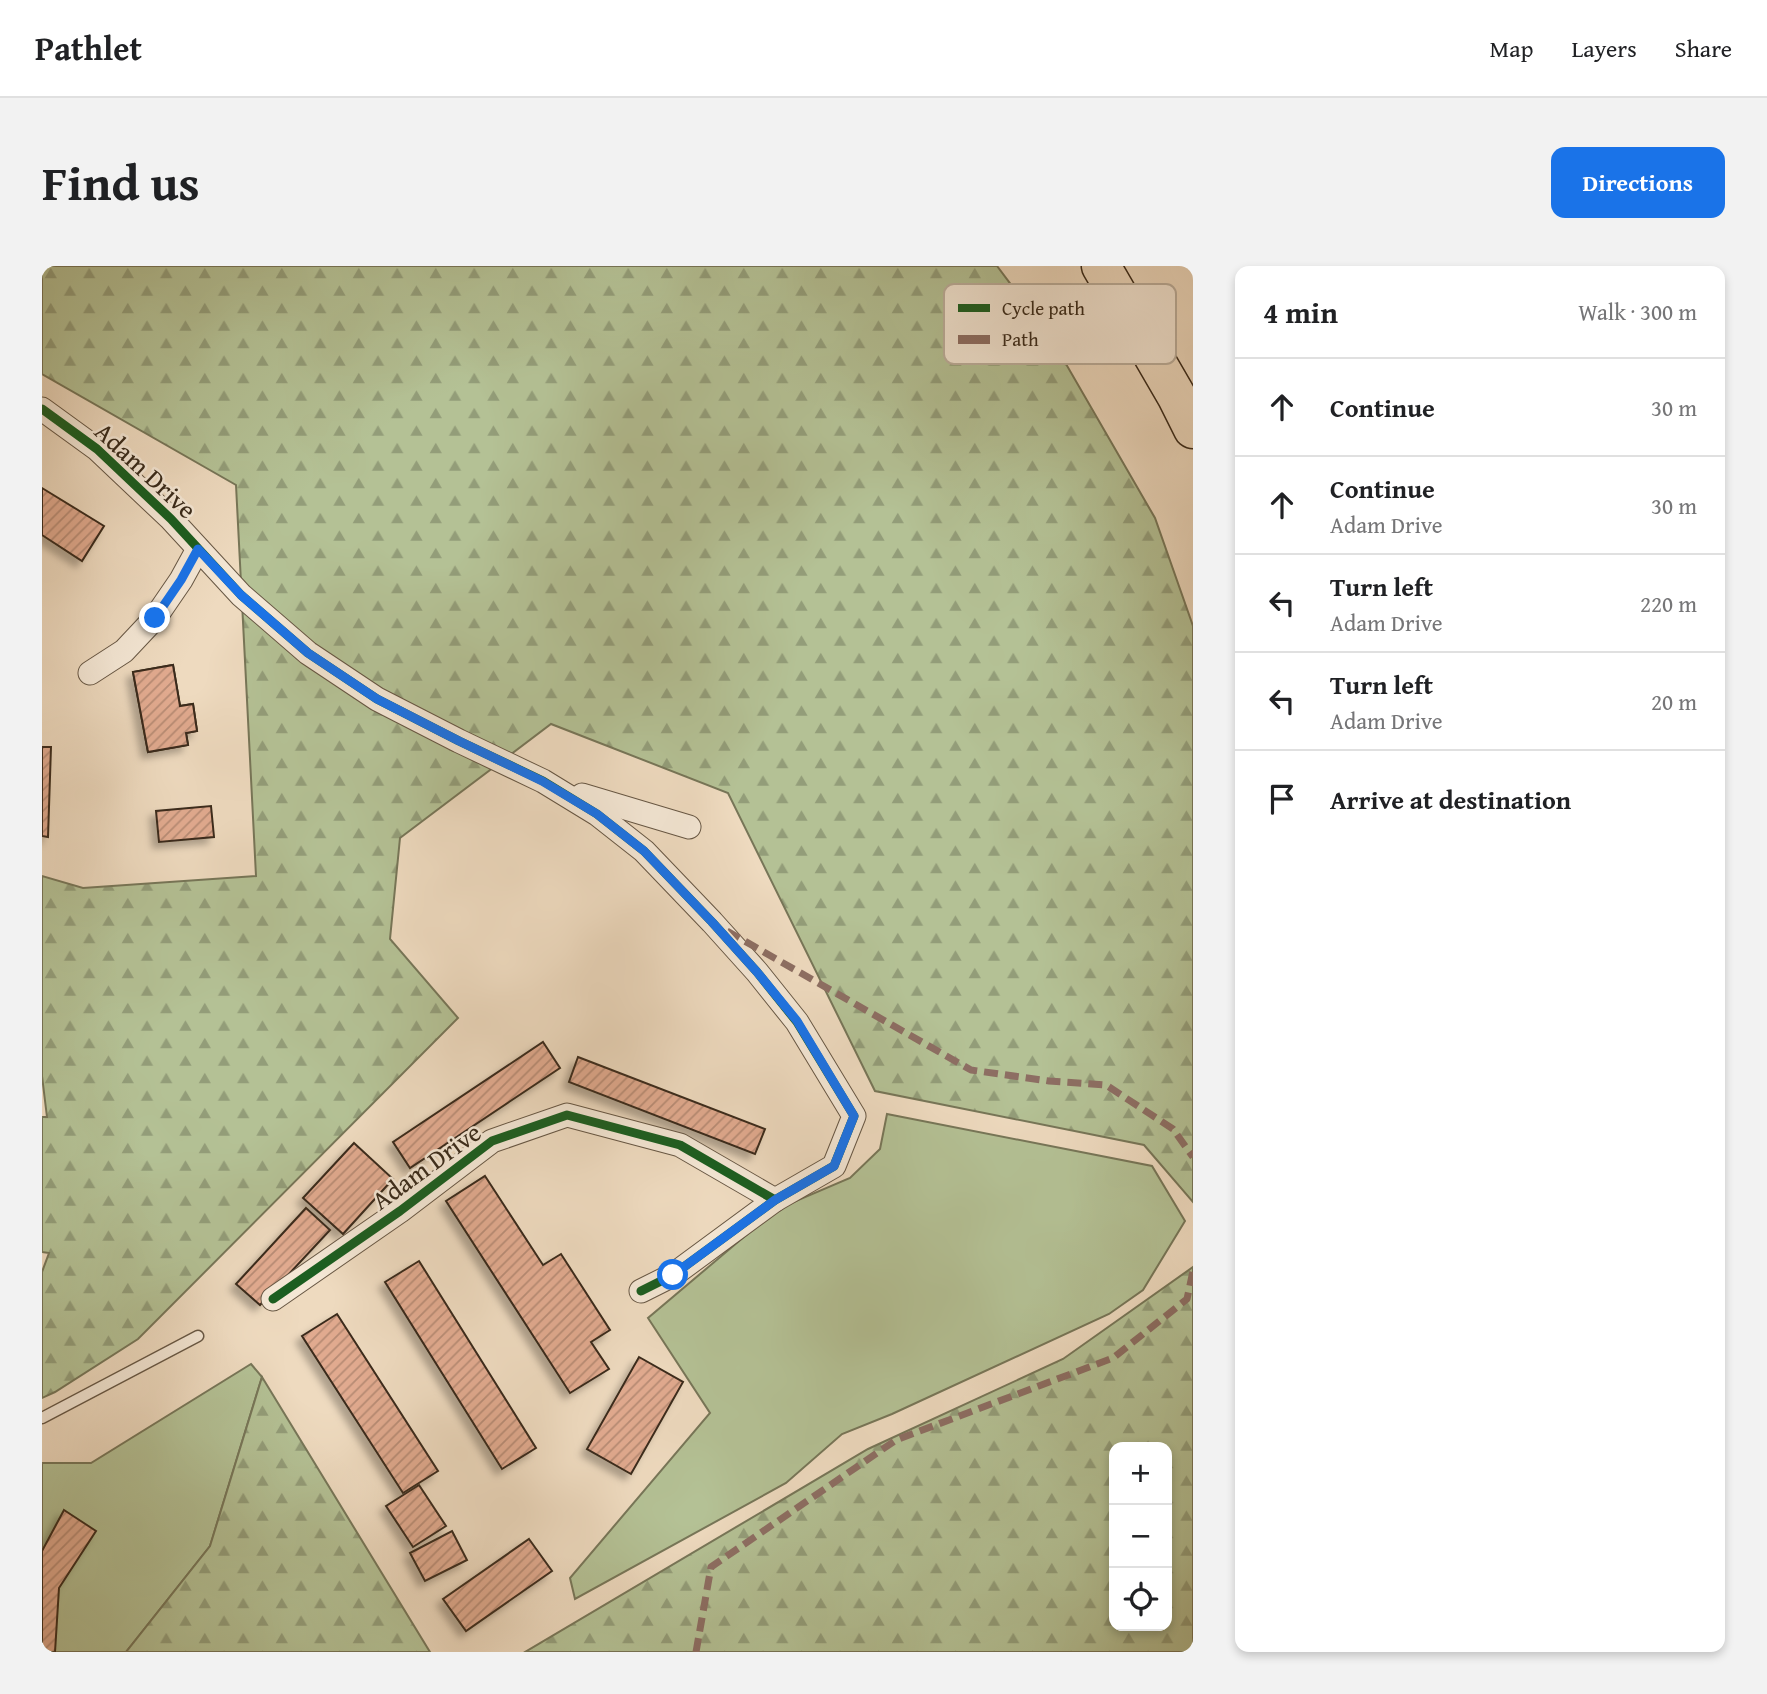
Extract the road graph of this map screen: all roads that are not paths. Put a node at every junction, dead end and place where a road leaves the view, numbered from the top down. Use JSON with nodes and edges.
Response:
{"nodes":[{"id":1,"x":1101,"y":266,"type":"edge"},
{"id":2,"x":1111,"y":284,"type":"edge"},
{"id":3,"x":1158,"y":364,"type":"edge"},
{"id":4,"x":42,"y":409,"type":"edge"},
{"id":5,"x":1193,"y":429,"type":"edge"},
{"id":6,"x":198,"y":549,"type":"junction"},
{"id":7,"x":90,"y":673,"type":"dead end"},
{"id":8,"x":542,"y":781,"type":"junction"},
{"id":9,"x":690,"y":827,"type":"dead end"},
{"id":10,"x":775,"y":1200,"type":"junction"},
{"id":11,"x":641,"y":1291,"type":"dead end"},
{"id":12,"x":274,"y":1299,"type":"dead end"},
{"id":13,"x":198,"y":1336,"type":"dead end"},
{"id":14,"x":42,"y":1418,"type":"edge"}],
"edges":[{"from":1,"to":2,"type":"highway"},
{"from":3,"to":5,"type":"highway"},
{"from":4,"to":6,"type":"street","name":"Adam Drive"},
{"from":6,"to":7,"type":"street","name":"Adam Drive"},
{"from":6,"to":8,"type":"street","name":"Adam Drive"},
{"from":8,"to":9,"type":"street","name":"Adam Drive"},
{"from":8,"to":10,"type":"street","name":"Adam Drive"},
{"from":10,"to":11,"type":"street"},
{"from":10,"to":12,"type":"street","name":"Adam Drive"},
{"from":13,"to":14,"type":"lane"}]}
